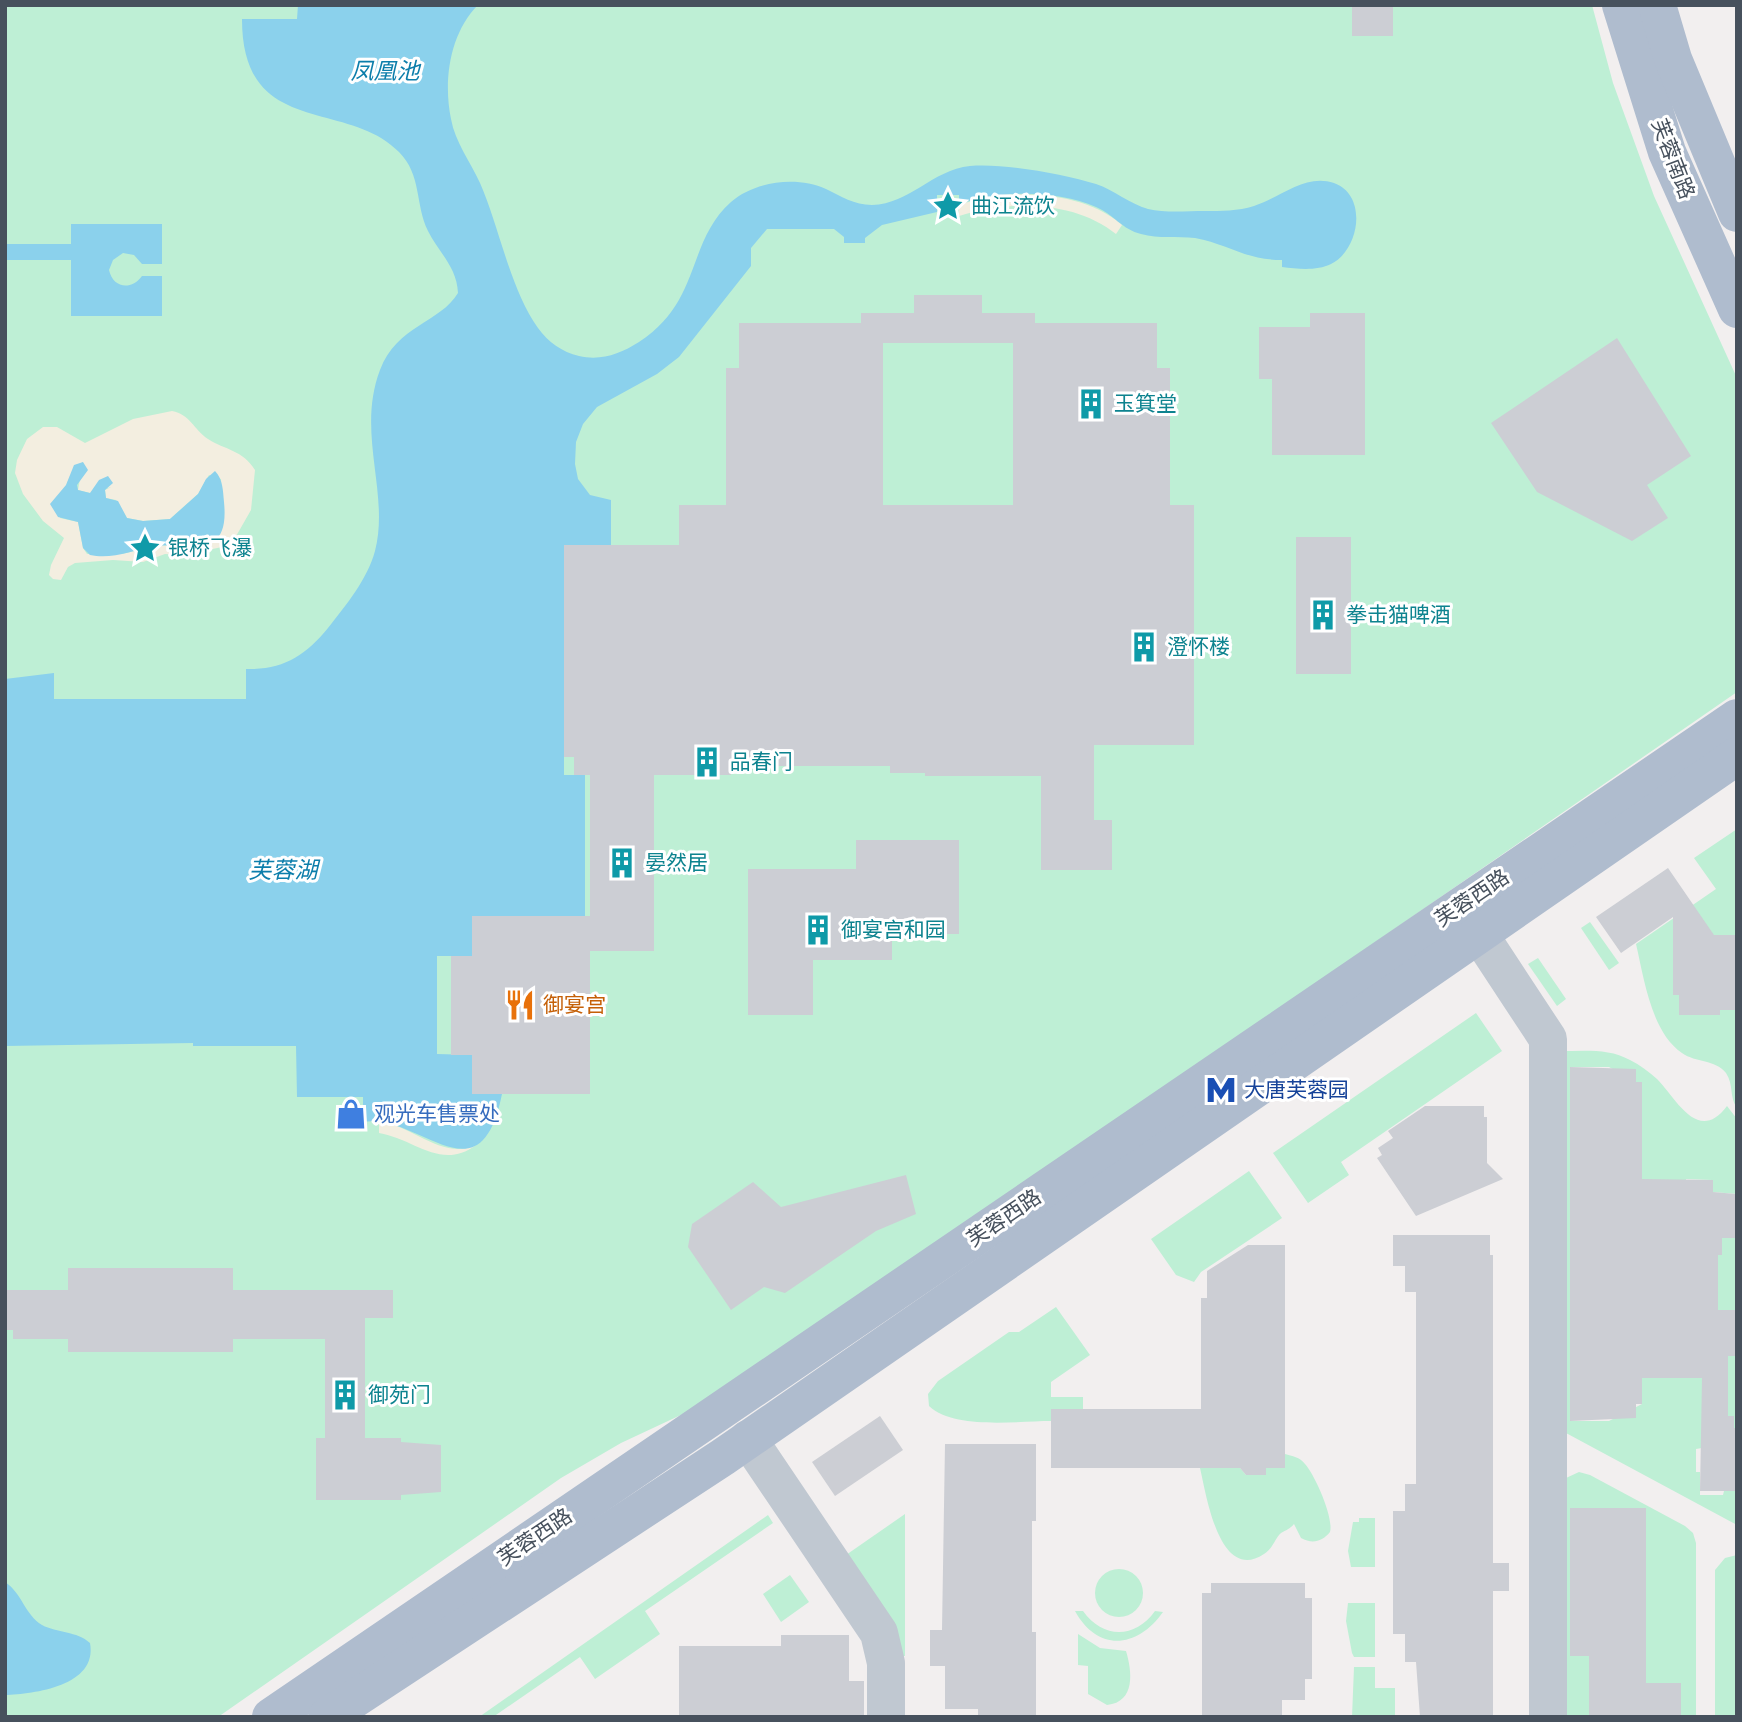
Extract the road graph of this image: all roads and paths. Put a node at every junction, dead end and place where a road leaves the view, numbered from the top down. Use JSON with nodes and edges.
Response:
{"nodes":[{"id":1,"x":1621,"y":5,"type":"edge"},
{"id":2,"x":1657,"y":5,"type":"edge"},
{"id":3,"x":1737,"y":213,"type":"edge"},
{"id":4,"x":1737,"y":309,"type":"edge"},
{"id":5,"x":1737,"y":718,"type":"edge"},
{"id":6,"x":1737,"y":756,"type":"edge"},
{"id":7,"x":1479,"y":934,"type":"junction"},
{"id":8,"x":748,"y":1439,"type":"junction"},
{"id":9,"x":271,"y":1717,"type":"edge"},
{"id":10,"x":327,"y":1717,"type":"edge"},
{"id":11,"x":886,"y":1717,"type":"edge"},
{"id":12,"x":1548,"y":1717,"type":"edge"}],
"edges":[{"from":1,"to":4,"type":"main road","name":"芙蓉南路"},
{"from":2,"to":3,"type":"main road","name":"芙蓉南路"},
{"from":5,"to":9,"type":"main road","name":"芙蓉西路"},
{"from":6,"to":7,"type":"main road","name":"芙蓉西路"},
{"from":7,"to":8,"type":"main road","name":"芙蓉西路"},
{"from":7,"to":12,"type":"street"},
{"from":8,"to":10,"type":"main road","name":"芙蓉西路"},
{"from":8,"to":11,"type":"street"}]}
